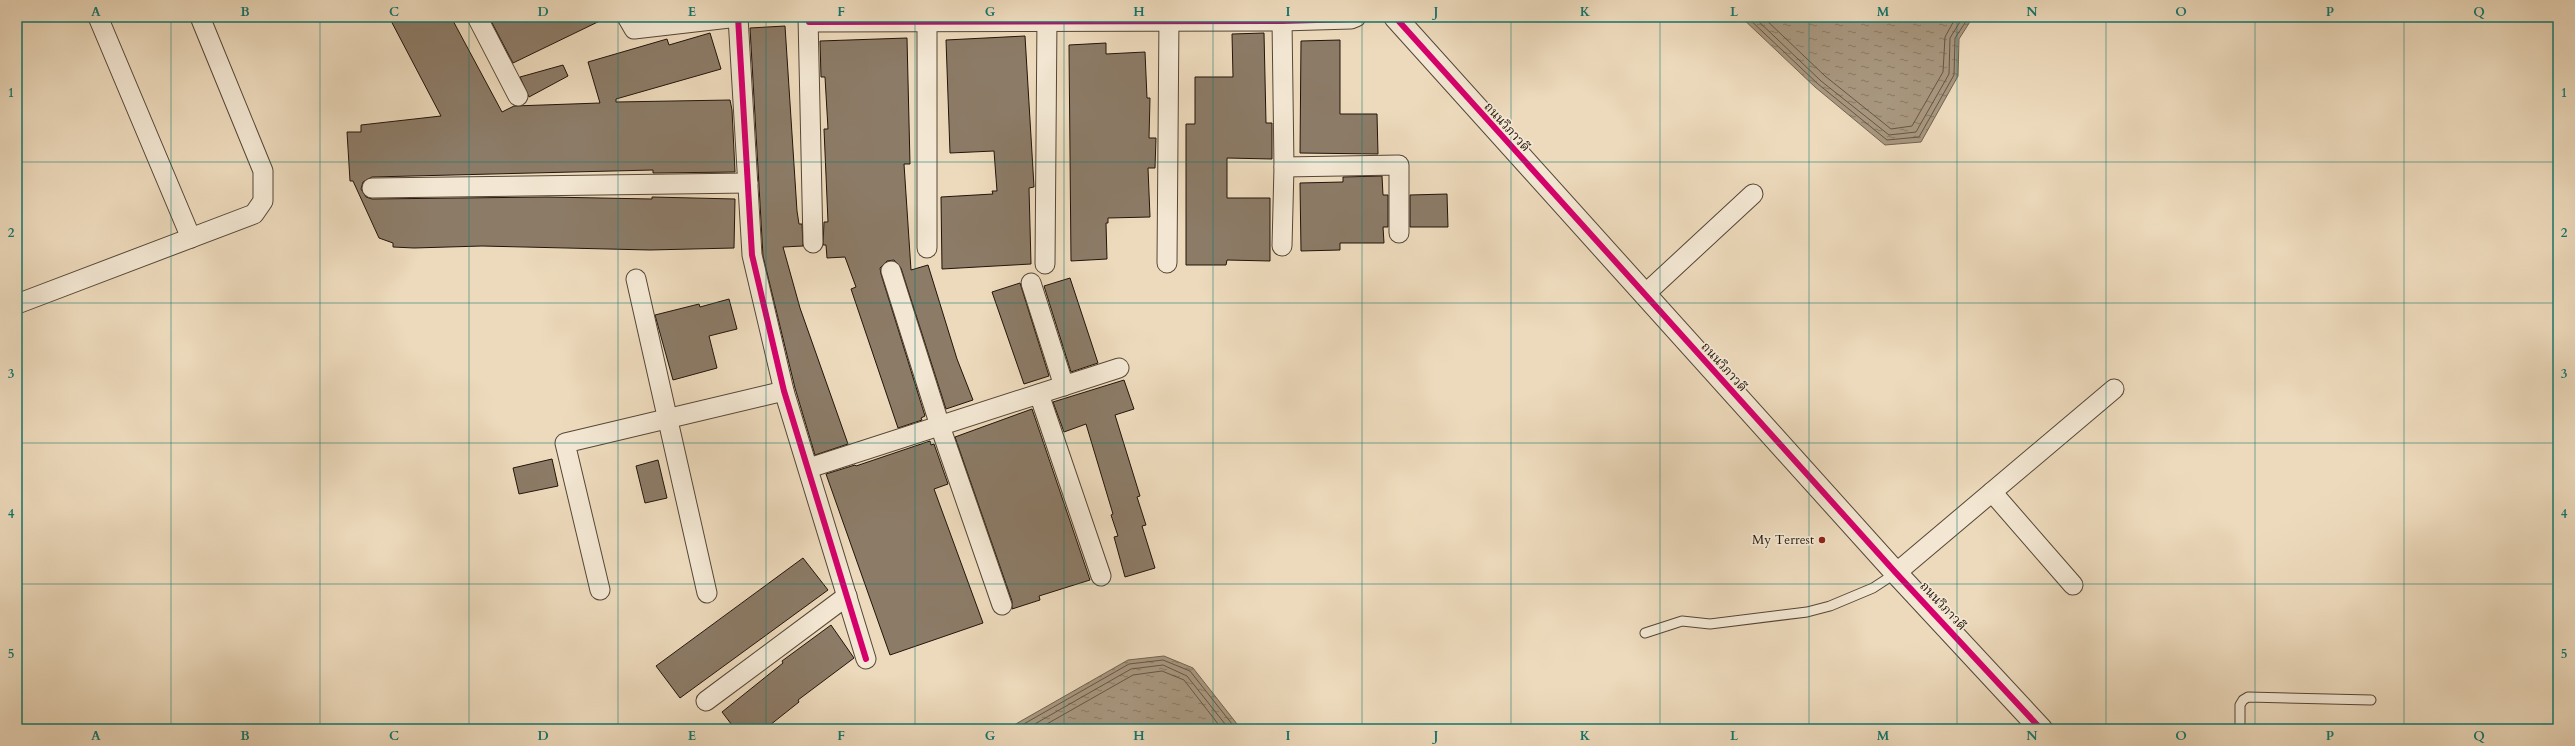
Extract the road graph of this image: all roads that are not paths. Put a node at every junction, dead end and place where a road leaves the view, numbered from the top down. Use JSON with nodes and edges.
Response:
{"nodes":[{"id":1,"x":98,"y":17,"type":"edge"},
{"id":2,"x":200,"y":17,"type":"edge"},
{"id":3,"x":477,"y":17,"type":"edge"},
{"id":4,"x":628,"y":17,"type":"edge"},
{"id":5,"x":738,"y":17,"type":"edge"},
{"id":6,"x":1356,"y":17,"type":"edge"},
{"id":7,"x":1395,"y":17,"type":"edge"},
{"id":8,"x":1169,"y":18,"type":"edge"},
{"id":9,"x":808,"y":19,"type":"edge"},
{"id":10,"x":927,"y":19,"type":"edge"},
{"id":11,"x":1047,"y":19,"type":"edge"},
{"id":12,"x":1282,"y":21,"type":"junction"},
{"id":13,"x":518,"y":96,"type":"dead end"},
{"id":14,"x":1284,"y":167,"type":"junction"},
{"id":15,"x":748,"y":183,"type":"junction"},
{"id":16,"x":372,"y":188,"type":"dead end"},
{"id":17,"x":1753,"y":194,"type":"dead end"},
{"id":18,"x":1399,"y":233,"type":"dead end"},
{"id":19,"x":191,"y":238,"type":"junction"},
{"id":20,"x":813,"y":243,"type":"dead end"},
{"id":21,"x":1282,"y":246,"type":"dead end"},
{"id":22,"x":927,"y":248,"type":"dead end"},
{"id":23,"x":1168,"y":263,"type":"dead end"},
{"id":24,"x":1045,"y":264,"type":"dead end"},
{"id":25,"x":891,"y":270,"type":"dead end"},
{"id":26,"x":636,"y":279,"type":"dead end"},
{"id":27,"x":1031,"y":283,"type":"dead end"},
{"id":28,"x":1644,"y":295,"type":"junction"},
{"id":29,"x":17,"y":304,"type":"edge"},
{"id":30,"x":1119,"y":368,"type":"dead end"},
{"id":31,"x":1064,"y":386,"type":"junction"},
{"id":32,"x":2114,"y":389,"type":"dead end"},
{"id":33,"x":784,"y":391,"type":"junction"},
{"id":34,"x":1039,"y":394,"type":"junction"},
{"id":35,"x":667,"y":419,"type":"junction"},
{"id":36,"x":940,"y":426,"type":"junction"},
{"id":37,"x":809,"y":468,"type":"junction"},
{"id":38,"x":1992,"y":492,"type":"junction"},
{"id":39,"x":1896,"y":573,"type":"junction"},
{"id":40,"x":1101,"y":576,"type":"dead end"},
{"id":41,"x":2073,"y":585,"type":"dead end"},
{"id":42,"x":600,"y":590,"type":"dead end"},
{"id":43,"x":707,"y":593,"type":"dead end"},
{"id":44,"x":847,"y":596,"type":"junction"},
{"id":45,"x":1002,"y":605,"type":"dead end"},
{"id":46,"x":1645,"y":632,"type":"dead end"},
{"id":47,"x":866,"y":659,"type":"dead end"},
{"id":48,"x":2371,"y":700,"type":"dead end"},
{"id":49,"x":706,"y":701,"type":"dead end"},
{"id":50,"x":2041,"y":729,"type":"edge"},
{"id":51,"x":2240,"y":729,"type":"edge"}],
"edges":[{"from":1,"to":19,"type":"street"},
{"from":2,"to":19,"type":"street"},
{"from":3,"to":13,"type":"street"},
{"from":4,"to":5,"type":"street"},
{"from":5,"to":15,"type":"street"},
{"from":6,"to":12,"type":"street"},
{"from":7,"to":28,"type":"street","name":"ถนนวิภาวดี"},
{"from":8,"to":11,"type":"street"},
{"from":8,"to":12,"type":"street"},
{"from":8,"to":23,"type":"street"},
{"from":9,"to":10,"type":"street"},
{"from":9,"to":20,"type":"street"},
{"from":10,"to":11,"type":"street"},
{"from":10,"to":22,"type":"street"},
{"from":11,"to":24,"type":"street"},
{"from":12,"to":14,"type":"street"},
{"from":14,"to":18,"type":"street"},
{"from":14,"to":21,"type":"street"},
{"from":15,"to":16,"type":"street"},
{"from":15,"to":33,"type":"street"},
{"from":17,"to":28,"type":"street"},
{"from":19,"to":29,"type":"street"},
{"from":25,"to":36,"type":"street"},
{"from":26,"to":35,"type":"street"},
{"from":27,"to":31,"type":"street"},
{"from":28,"to":39,"type":"street","name":"ถนนวิภาวดี"},
{"from":30,"to":31,"type":"street"},
{"from":31,"to":34,"type":"street"},
{"from":32,"to":38,"type":"street"},
{"from":33,"to":35,"type":"street"},
{"from":33,"to":37,"type":"street"},
{"from":34,"to":36,"type":"street"},
{"from":34,"to":40,"type":"street"},
{"from":35,"to":42,"type":"street"},
{"from":35,"to":43,"type":"street"},
{"from":36,"to":37,"type":"street"},
{"from":36,"to":45,"type":"street"},
{"from":37,"to":44,"type":"street"},
{"from":38,"to":39,"type":"street"},
{"from":38,"to":41,"type":"street"},
{"from":39,"to":46,"type":"lane"},
{"from":39,"to":50,"type":"street","name":"ถนนวิภาวดี"},
{"from":44,"to":47,"type":"street"},
{"from":44,"to":49,"type":"street"},
{"from":48,"to":51,"type":"lane"}]}
